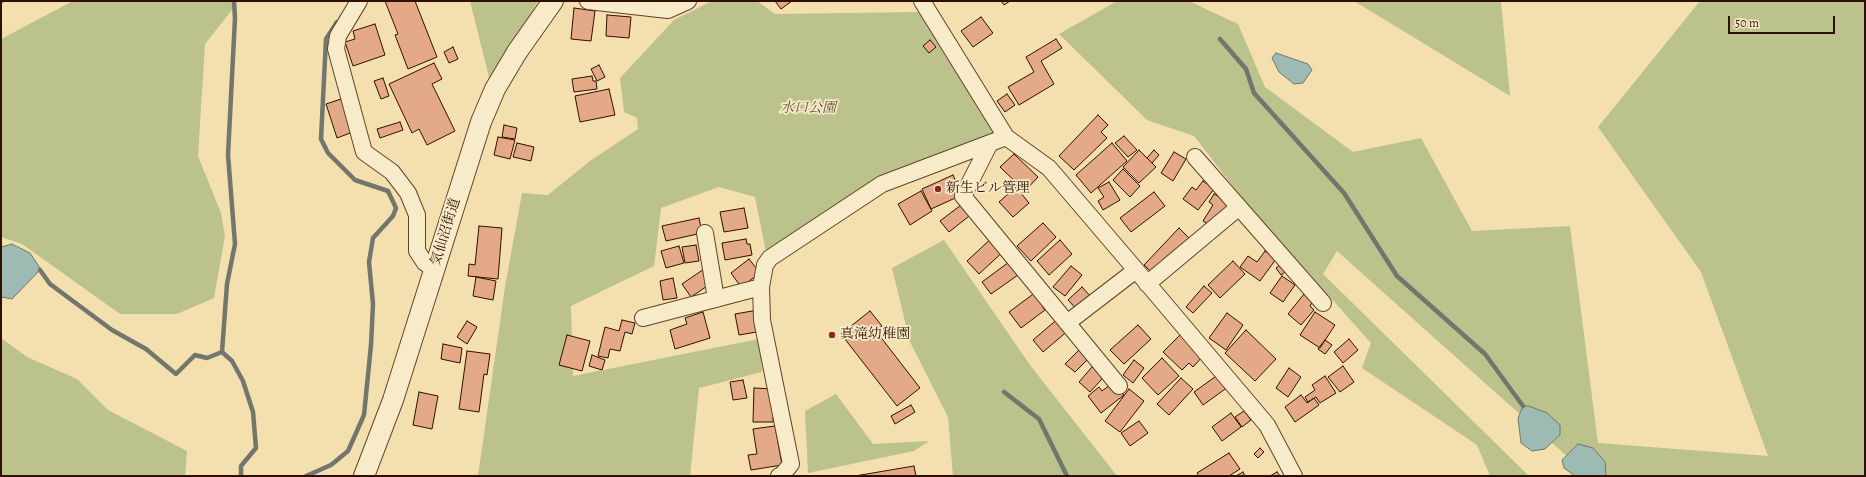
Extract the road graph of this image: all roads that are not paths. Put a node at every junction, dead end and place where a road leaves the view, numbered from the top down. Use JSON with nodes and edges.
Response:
{"nodes":[{"id":1,"x":358,"y":1,"type":"edge"},
{"id":2,"x":553,"y":1,"type":"edge"},
{"id":3,"x":588,"y":1,"type":"edge"},
{"id":4,"x":688,"y":1,"type":"edge"},
{"id":5,"x":922,"y":1,"type":"edge"},
{"id":6,"x":1006,"y":137,"type":"junction"},
{"id":7,"x":990,"y":143,"type":"junction"},
{"id":8,"x":1195,"y":158,"type":"dead end"},
{"id":9,"x":1239,"y":207,"type":"junction"},
{"id":10,"x":705,"y":233,"type":"dead end"},
{"id":11,"x":435,"y":269,"type":"junction"},
{"id":12,"x":1136,"y":270,"type":"junction"},
{"id":13,"x":1147,"y":284,"type":"junction"},
{"id":14,"x":762,"y":287,"type":"junction"},
{"id":15,"x":716,"y":299,"type":"junction"},
{"id":16,"x":1323,"y":302,"type":"dead end"},
{"id":17,"x":643,"y":318,"type":"dead end"},
{"id":18,"x":1067,"y":323,"type":"junction"},
{"id":19,"x":1119,"y":386,"type":"dead end"},
{"id":20,"x":364,"y":476,"type":"edge"},
{"id":21,"x":779,"y":476,"type":"edge"},
{"id":22,"x":1294,"y":476,"type":"edge"}],
"edges":[{"from":1,"to":11,"type":"street"},
{"from":2,"to":11,"type":"street","name":"気仙沼街道"},
{"from":3,"to":4,"type":"street"},
{"from":5,"to":6,"type":"street"},
{"from":6,"to":7,"type":"street"},
{"from":6,"to":12,"type":"street"},
{"from":7,"to":14,"type":"street"},
{"from":7,"to":18,"type":"street"},
{"from":8,"to":9,"type":"street"},
{"from":9,"to":13,"type":"street"},
{"from":9,"to":16,"type":"street"},
{"from":10,"to":15,"type":"street"},
{"from":11,"to":20,"type":"street","name":"気仙沼街道"},
{"from":12,"to":13,"type":"street"},
{"from":12,"to":18,"type":"street"},
{"from":13,"to":22,"type":"street"},
{"from":14,"to":15,"type":"street"},
{"from":14,"to":21,"type":"street"},
{"from":15,"to":17,"type":"street"},
{"from":18,"to":19,"type":"street"}]}
